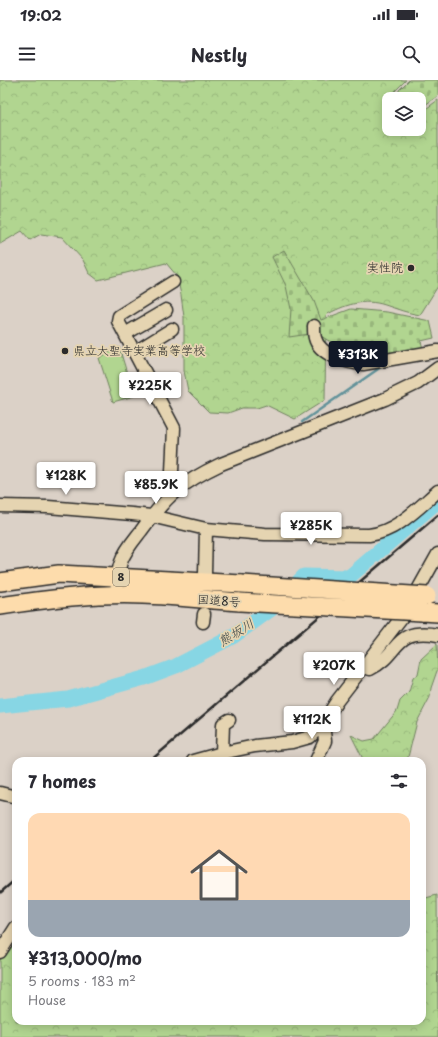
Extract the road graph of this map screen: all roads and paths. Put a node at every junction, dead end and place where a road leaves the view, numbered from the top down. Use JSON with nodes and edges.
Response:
{"nodes":[{"id":1,"x":173,"y":282,"type":"dead end"},
{"id":2,"x":166,"y":310,"type":"dead end"},
{"id":3,"x":314,"y":326,"type":"dead end"},
{"id":4,"x":172,"y":329,"type":"dead end"},
{"id":5,"x":126,"y":334,"type":"junction"},
{"id":6,"x":438,"y":351,"type":"edge"},
{"id":7,"x":135,"y":352,"type":"junction"},
{"id":8,"x":438,"y":368,"type":"edge"},
{"id":9,"x":438,"y":491,"type":"edge"},
{"id":10,"x":171,"y":494,"type":"junction"},
{"id":11,"x":0,"y":506,"type":"edge"},
{"id":12,"x":151,"y":516,"type":"junction"},
{"id":13,"x":206,"y":529,"type":"junction"},
{"id":14,"x":437,"y":558,"type":"edge"},
{"id":15,"x":205,"y":574,"type":"dead end"},
{"id":16,"x":118,"y":577,"type":"junction"},
{"id":17,"x":0,"y":582,"type":"edge"},
{"id":18,"x":116,"y":595,"type":"junction"},
{"id":19,"x":433,"y":597,"type":"edge"},
{"id":20,"x":0,"y":606,"type":"edge"},
{"id":21,"x":430,"y":613,"type":"edge"},
{"id":22,"x":438,"y":635,"type":"edge"},
{"id":23,"x":364,"y":668,"type":"junction"},
{"id":24,"x":230,"y":720,"type":"dead end"},
{"id":25,"x":323,"y":722,"type":"junction"},
{"id":26,"x":220,"y":757,"type":"edge"},
{"id":27,"x":318,"y":757,"type":"edge"},
{"id":28,"x":0,"y":793,"type":"edge"},
{"id":29,"x":12,"y":796,"type":"edge"},
{"id":30,"x":12,"y":933,"type":"edge"},
{"id":31,"x":0,"y":952,"type":"edge"}],
"edges":[{"from":1,"to":5,"type":"street"},
{"from":2,"to":5,"type":"street"},
{"from":3,"to":6,"type":"street"},
{"from":4,"to":7,"type":"street"},
{"from":5,"to":7,"type":"street"},
{"from":7,"to":10,"type":"street"},
{"from":8,"to":10,"type":"street"},
{"from":9,"to":13,"type":"street"},
{"from":10,"to":12,"type":"street"},
{"from":11,"to":12,"type":"street"},
{"from":12,"to":13,"type":"street"},
{"from":12,"to":16,"type":"street"},
{"from":13,"to":15,"type":"street"},
{"from":14,"to":23,"type":"street"},
{"from":16,"to":17,"type":"highway","name":"国道8号","number":"8"},
{"from":16,"to":18,"type":"street"},
{"from":16,"to":19,"type":"highway","name":"国道8号","number":"8","bridge":true},
{"from":18,"to":20,"type":"highway","name":"国道8号","number":"8"},
{"from":18,"to":21,"type":"highway","name":"国道8号","number":"8","bridge":true},
{"from":22,"to":23,"type":"street"},
{"from":23,"to":25,"type":"street"},
{"from":24,"to":26,"type":"street"},
{"from":25,"to":26,"type":"street"},
{"from":25,"to":27,"type":"street"},
{"from":28,"to":29,"type":"street"},
{"from":30,"to":31,"type":"street"}]}
